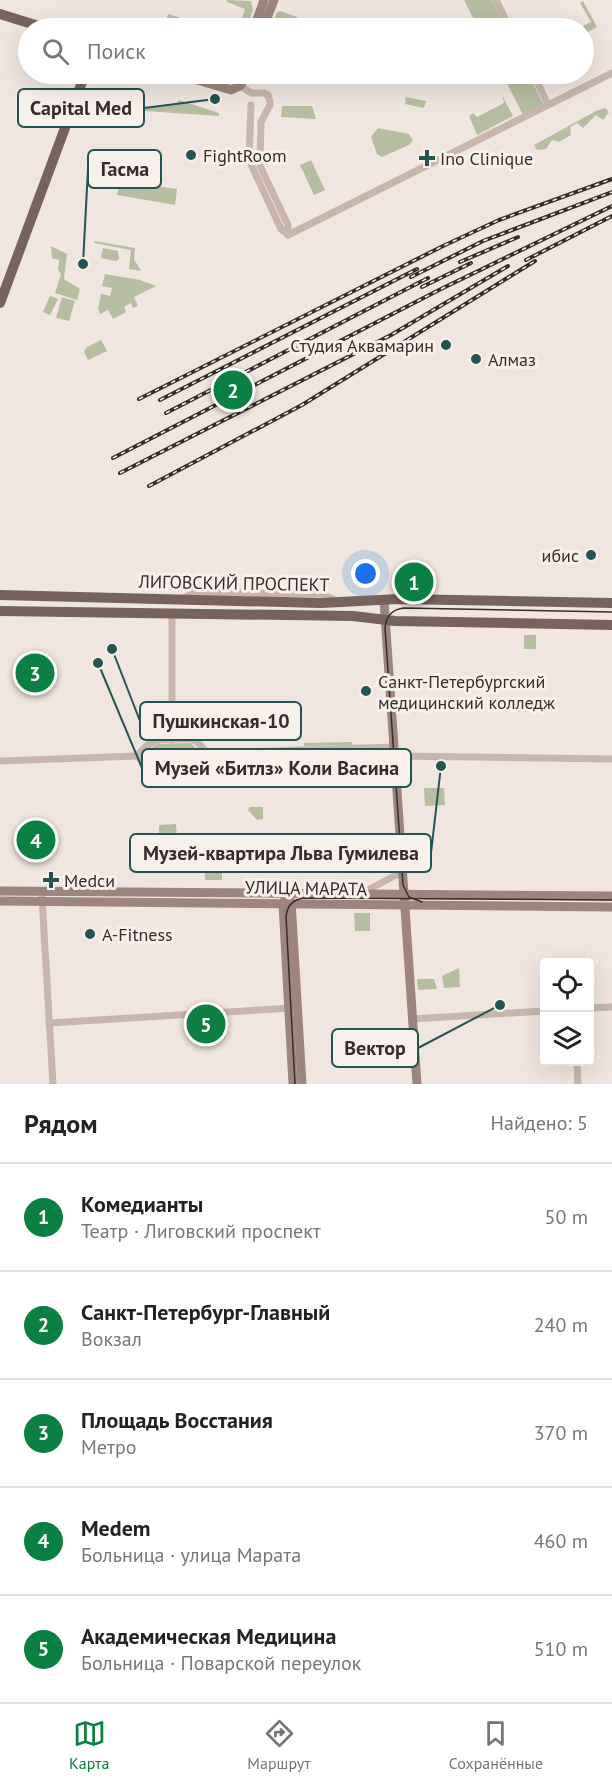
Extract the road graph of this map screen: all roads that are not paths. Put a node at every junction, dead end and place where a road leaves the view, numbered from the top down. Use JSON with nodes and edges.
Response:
{"nodes":[{"id":1,"x":270,"y":0,"type":"edge"},
{"id":2,"x":496,"y":0,"type":"edge"},
{"id":3,"x":0,"y":14,"type":"edge"},
{"id":4,"x":260,"y":18,"type":"edge"},
{"id":5,"x":266,"y":18,"type":"edge"},
{"id":6,"x":505,"y":18,"type":"edge"},
{"id":7,"x":18,"y":20,"type":"edge"},
{"id":8,"x":612,"y":73,"type":"edge"},
{"id":9,"x":594,"y":82,"type":"edge"},
{"id":10,"x":81,"y":84,"type":"edge"},
{"id":11,"x":210,"y":84,"type":"edge"},
{"id":12,"x":236,"y":84,"type":"edge"},
{"id":13,"x":245,"y":84,"type":"edge"},
{"id":14,"x":537,"y":84,"type":"edge"},
{"id":15,"x":589,"y":84,"type":"edge"},
{"id":16,"x":251,"y":93,"type":"junction"},
{"id":17,"x":548,"y":104,"type":"junction"},
{"id":18,"x":288,"y":235,"type":"junction"},
{"id":19,"x":0,"y":303,"type":"edge"},
{"id":20,"x":0,"y":596,"type":"edge"},
{"id":21,"x":70,"y":597,"type":"junction"},
{"id":22,"x":612,"y":603,"type":"edge"},
{"id":23,"x":382,"y":608,"type":"junction"},
{"id":24,"x":0,"y":610,"type":"edge"},
{"id":25,"x":69,"y":611,"type":"junction"},
{"id":26,"x":172,"y":613,"type":"junction"},
{"id":27,"x":612,"y":625,"type":"edge"},
{"id":28,"x":172,"y":740,"type":"junction"},
{"id":29,"x":394,"y":751,"type":"junction"},
{"id":30,"x":205,"y":755,"type":"junction"},
{"id":31,"x":140,"y":756,"type":"junction"},
{"id":32,"x":612,"y":759,"type":"edge"},
{"id":33,"x":0,"y":761,"type":"edge"},
{"id":34,"x":402,"y":872,"type":"junction"},
{"id":35,"x":0,"y":891,"type":"edge"},
{"id":36,"x":41,"y":891,"type":"junction"},
{"id":37,"x":287,"y":894,"type":"junction"},
{"id":38,"x":360,"y":894,"type":"junction"},
{"id":39,"x":404,"y":894,"type":"junction"},
{"id":40,"x":612,"y":896,"type":"edge"},
{"id":41,"x":0,"y":901,"type":"edge"},
{"id":42,"x":42,"y":902,"type":"junction"},
{"id":43,"x":288,"y":904,"type":"junction"},
{"id":44,"x":404,"y":906,"type":"junction"},
{"id":45,"x":612,"y":907,"type":"edge"},
{"id":46,"x":612,"y":1007,"type":"edge"},
{"id":47,"x":293,"y":1008,"type":"junction"},
{"id":48,"x":594,"y":1008,"type":"edge"},
{"id":49,"x":540,"y":1011,"type":"edge"},
{"id":50,"x":412,"y":1019,"type":"junction"},
{"id":51,"x":49,"y":1023,"type":"junction"},
{"id":52,"x":577,"y":1066,"type":"edge"},
{"id":53,"x":53,"y":1084,"type":"edge"},
{"id":54,"x":293,"y":1084,"type":"edge"},
{"id":55,"x":302,"y":1084,"type":"edge"},
{"id":56,"x":417,"y":1084,"type":"edge"},
{"id":57,"x":578,"y":1084,"type":"edge"}],
"edges":[{"from":1,"to":4,"type":"street"},
{"from":1,"to":5,"type":"street"},
{"from":2,"to":6,"type":"street"},
{"from":3,"to":7,"type":"main road"},
{"from":8,"to":9,"type":"street"},
{"from":10,"to":19,"type":"main road"},
{"from":11,"to":12,"type":"street"},
{"from":13,"to":16,"type":"street"},
{"from":14,"to":17,"type":"street"},
{"from":15,"to":17,"type":"street"},
{"from":16,"to":18,"type":"street"},
{"from":16,"to":18,"type":"street"},
{"from":17,"to":18,"type":"street"},
{"from":20,"to":21,"type":"main road","name":"ЛИГОВСКИЙ ПРОСПЕКТ"},
{"from":21,"to":23,"type":"main road","name":"ЛИГОВСКИЙ ПРОСПЕКТ"},
{"from":21,"to":25,"type":"main road"},
{"from":22,"to":23,"type":"main road","name":"ЛИГОВСКИЙ ПРОСПЕКТ"},
{"from":23,"to":26,"type":"main road","name":"ЛИГОВСКИЙ ПРОСПЕКТ"},
{"from":23,"to":27,"type":"main road","name":"ЛИГОВСКИЙ ПРОСПЕКТ"},
{"from":23,"to":29,"type":"street"},
{"from":24,"to":25,"type":"main road","name":"ЛИГОВСКИЙ ПРОСПЕКТ"},
{"from":25,"to":26,"type":"main road","name":"ЛИГОВСКИЙ ПРОСПЕКТ"},
{"from":26,"to":28,"type":"street"},
{"from":28,"to":30,"type":"street"},
{"from":28,"to":31,"type":"street"},
{"from":29,"to":30,"type":"street"},
{"from":29,"to":32,"type":"street"},
{"from":29,"to":34,"type":"street"},
{"from":30,"to":31,"type":"street"},
{"from":31,"to":33,"type":"street"},
{"from":34,"to":38,"type":"street","name":"УЛИЦА МАРАТА"},
{"from":34,"to":39,"type":"street"},
{"from":35,"to":36,"type":"street","name":"УЛИЦА МАРАТА"},
{"from":36,"to":37,"type":"street","name":"УЛИЦА МАРАТА"},
{"from":36,"to":42,"type":"street"},
{"from":37,"to":38,"type":"street","name":"УЛИЦА МАРАТА"},
{"from":37,"to":43,"type":"street"},
{"from":38,"to":39,"type":"street","name":"УЛИЦА МАРАТА"},
{"from":39,"to":40,"type":"street","name":"УЛИЦА МАРАТА"},
{"from":39,"to":44,"type":"street"},
{"from":41,"to":42,"type":"street","name":"УЛИЦА МАРАТА"},
{"from":42,"to":43,"type":"street","name":"УЛИЦА МАРАТА"},
{"from":42,"to":51,"type":"street"},
{"from":43,"to":44,"type":"street","name":"УЛИЦА МАРАТА"},
{"from":43,"to":47,"type":"street"},
{"from":44,"to":45,"type":"street","name":"УЛИЦА МАРАТА"},
{"from":44,"to":50,"type":"street"},
{"from":46,"to":48,"type":"street"},
{"from":47,"to":51,"type":"street"},
{"from":47,"to":54,"type":"street"},
{"from":47,"to":55,"type":"street"},
{"from":49,"to":50,"type":"street"},
{"from":50,"to":56,"type":"street"},
{"from":51,"to":53,"type":"street"},
{"from":52,"to":57,"type":"street"}]}
